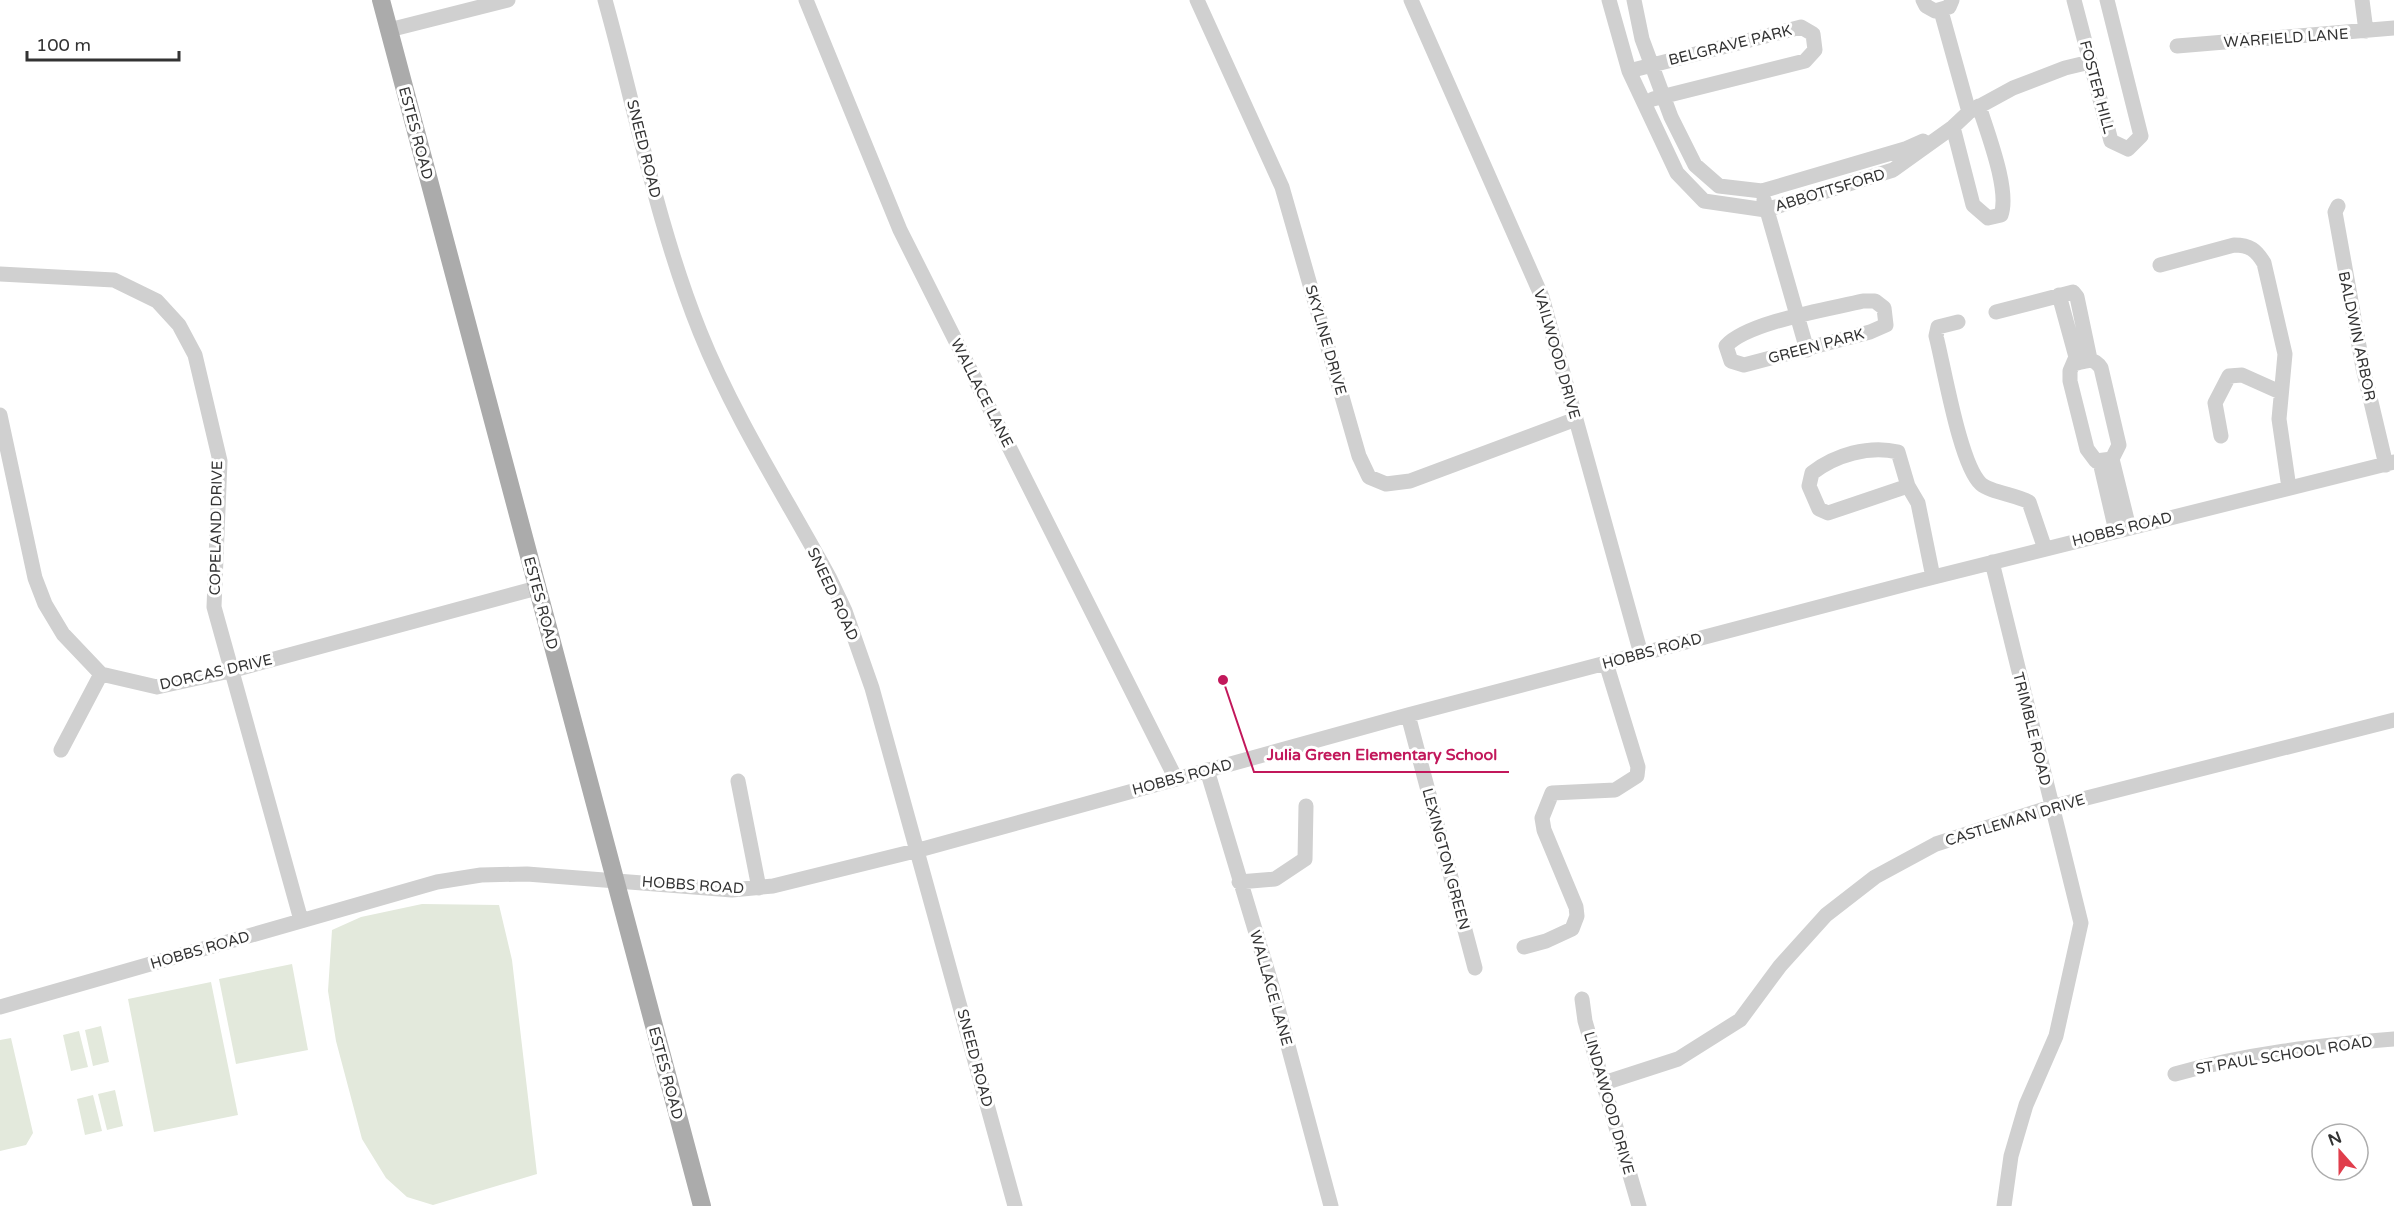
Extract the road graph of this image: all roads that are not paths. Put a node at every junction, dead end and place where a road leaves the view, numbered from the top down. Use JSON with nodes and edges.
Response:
{"nodes":[{"id":1,"x":381,"y":0,"type":"edge"},
{"id":2,"x":508,"y":0,"type":"edge"},
{"id":3,"x":605,"y":0,"type":"edge"},
{"id":4,"x":806,"y":0,"type":"edge"},
{"id":5,"x":1197,"y":0,"type":"edge"},
{"id":6,"x":1411,"y":0,"type":"edge"},
{"id":7,"x":1609,"y":0,"type":"edge"},
{"id":8,"x":1634,"y":0,"type":"edge"},
{"id":9,"x":1923,"y":0,"type":"edge"},
{"id":10,"x":1952,"y":0,"type":"edge"},
{"id":11,"x":2074,"y":0,"type":"edge"},
{"id":12,"x":2107,"y":0,"type":"edge"},
{"id":13,"x":2362,"y":0,"type":"edge"},
{"id":14,"x":1941,"y":11,"type":"junction"},
{"id":15,"x":2394,"y":28,"type":"edge"},
{"id":16,"x":389,"y":30,"type":"junction"},
{"id":17,"x":2366,"y":31,"type":"junction"},
{"id":18,"x":2177,"y":46,"type":"dead end"},
{"id":19,"x":2090,"y":62,"type":"junction"},
{"id":20,"x":1652,"y":65,"type":"junction"},
{"id":21,"x":1629,"y":71,"type":"junction"},
{"id":22,"x":1663,"y":96,"type":"junction"},
{"id":23,"x":1644,"y":102,"type":"junction"},
{"id":24,"x":1974,"y":109,"type":"junction"},
{"id":25,"x":1953,"y":127,"type":"junction"},
{"id":26,"x":1762,"y":191,"type":"junction"},
{"id":27,"x":2338,"y":206,"type":"dead end"},
{"id":28,"x":1766,"y":210,"type":"junction"},
{"id":29,"x":2160,"y":265,"type":"dead end"},
{"id":30,"x":0,"y":274,"type":"edge"},
{"id":31,"x":2066,"y":294,"type":"junction"},
{"id":32,"x":1996,"y":312,"type":"dead end"},
{"id":33,"x":1796,"y":316,"type":"junction"},
{"id":34,"x":1958,"y":322,"type":"dead end"},
{"id":35,"x":1807,"y":350,"type":"junction"},
{"id":36,"x":2090,"y":359,"type":"junction"},
{"id":37,"x":2074,"y":364,"type":"junction"},
{"id":38,"x":2280,"y":392,"type":"junction"},
{"id":39,"x":0,"y":415,"type":"edge"},
{"id":40,"x":1576,"y":419,"type":"junction"},
{"id":41,"x":2221,"y":436,"type":"dead end"},
{"id":42,"x":2106,"y":460,"type":"junction"},
{"id":43,"x":2390,"y":464,"type":"edge"},
{"id":44,"x":1908,"y":486,"type":"junction"},
{"id":45,"x":2289,"y":488,"type":"junction"},
{"id":46,"x":2123,"y":529,"type":"junction"},
{"id":47,"x":2045,"y":549,"type":"junction"},
{"id":48,"x":1992,"y":562,"type":"junction"},
{"id":49,"x":1933,"y":577,"type":"junction"},
{"id":50,"x":537,"y":588,"type":"junction"},
{"id":51,"x":1641,"y":654,"type":"junction"},
{"id":52,"x":1606,"y":663,"type":"junction"},
{"id":53,"x":230,"y":671,"type":"junction"},
{"id":54,"x":101,"y":674,"type":"junction"},
{"id":55,"x":1408,"y":715,"type":"junction"},
{"id":56,"x":2394,"y":720,"type":"edge"},
{"id":57,"x":61,"y":750,"type":"dead end"},
{"id":58,"x":1207,"y":770,"type":"junction"},
{"id":59,"x":1176,"y":779,"type":"junction"},
{"id":60,"x":738,"y":781,"type":"dead end"},
{"id":61,"x":1306,"y":806,"type":"dead end"},
{"id":62,"x":2051,"y":807,"type":"junction"},
{"id":63,"x":919,"y":850,"type":"junction"},
{"id":64,"x":614,"y":879,"type":"junction"},
{"id":65,"x":1239,"y":882,"type":"junction"},
{"id":66,"x":759,"y":888,"type":"junction"},
{"id":67,"x":301,"y":920,"type":"junction"},
{"id":68,"x":1524,"y":947,"type":"dead end"},
{"id":69,"x":1475,"y":968,"type":"dead end"},
{"id":70,"x":1582,"y":999,"type":"dead end"},
{"id":71,"x":0,"y":1007,"type":"edge"},
{"id":72,"x":2394,"y":1039,"type":"edge"},
{"id":73,"x":2175,"y":1074,"type":"dead end"},
{"id":74,"x":1604,"y":1083,"type":"junction"},
{"id":75,"x":702,"y":1206,"type":"edge"},
{"id":76,"x":1015,"y":1206,"type":"edge"},
{"id":77,"x":1331,"y":1206,"type":"edge"},
{"id":78,"x":1639,"y":1206,"type":"edge"},
{"id":79,"x":2004,"y":1206,"type":"edge"}],
"edges":[{"from":1,"to":16,"type":"main road","name":"ESTES ROAD"},
{"from":2,"to":16,"type":"street"},
{"from":3,"to":63,"type":"street","name":"SNEED ROAD"},
{"from":4,"to":59,"type":"street","name":"WALLACE LANE"},
{"from":5,"to":40,"type":"street","name":"SKYLINE DRIVE"},
{"from":6,"to":40,"type":"street","name":"VAILWOOD DRIVE"},
{"from":7,"to":21,"type":"street","name":"ABBOTTSFORD"},
{"from":8,"to":20,"type":"street","name":"ABBOTTSFORD"},
{"from":9,"to":14,"type":"street"},
{"from":10,"to":14,"type":"street"},
{"from":11,"to":19,"type":"street","name":"FOSTER HILL"},
{"from":12,"to":19,"type":"street","name":"FOSTER HILL"},
{"from":13,"to":17,"type":"street"},
{"from":14,"to":24,"type":"street"},
{"from":15,"to":17,"type":"street","name":"WARFIELD LANE"},
{"from":16,"to":50,"type":"main road","name":"ESTES ROAD"},
{"from":17,"to":18,"type":"street","name":"WARFIELD LANE"},
{"from":19,"to":24,"type":"street","name":"ABBOTTSFORD"},
{"from":20,"to":21,"type":"street","name":"BELGRAVE PARK"},
{"from":20,"to":22,"type":"street","name":"ABBOTTSFORD"},
{"from":20,"to":22,"type":"street","name":"BELGRAVE PARK"},
{"from":21,"to":23,"type":"street","name":"ABBOTTSFORD"},
{"from":22,"to":23,"type":"street","name":"BELGRAVE PARK"},
{"from":22,"to":26,"type":"street","name":"ABBOTTSFORD"},
{"from":23,"to":28,"type":"street","name":"ABBOTTSFORD"},
{"from":24,"to":25,"type":"street","name":"ABBOTTSFORD"},
{"from":24,"to":25,"type":"street"},
{"from":25,"to":26,"type":"street","name":"ABBOTTSFORD"},
{"from":25,"to":28,"type":"street","name":"ABBOTTSFORD"},
{"from":26,"to":28,"type":"street"},
{"from":27,"to":43,"type":"street","name":"BALDWIN ARBOR"},
{"from":28,"to":33,"type":"street"},
{"from":29,"to":38,"type":"street"},
{"from":30,"to":53,"type":"street","name":"COPELAND DRIVE"},
{"from":31,"to":32,"type":"street"},
{"from":31,"to":36,"type":"street"},
{"from":31,"to":37,"type":"street"},
{"from":33,"to":35,"type":"street"},
{"from":33,"to":35,"type":"street","name":"GREEN PARK"},
{"from":33,"to":35,"type":"street","name":"GREEN PARK"},
{"from":34,"to":47,"type":"street"},
{"from":36,"to":37,"type":"street"},
{"from":36,"to":42,"type":"street"},
{"from":37,"to":42,"type":"street"},
{"from":38,"to":41,"type":"street"},
{"from":38,"to":45,"type":"street"},
{"from":39,"to":54,"type":"street"},
{"from":40,"to":51,"type":"street","name":"VAILWOOD DRIVE"},
{"from":42,"to":46,"type":"street"},
{"from":43,"to":45,"type":"street","name":"HOBBS ROAD"},
{"from":44,"to":44,"type":"street"},
{"from":44,"to":49,"type":"street"},
{"from":45,"to":46,"type":"street","name":"HOBBS ROAD"},
{"from":46,"to":47,"type":"street","name":"HOBBS ROAD"},
{"from":47,"to":48,"type":"street","name":"HOBBS ROAD"},
{"from":48,"to":49,"type":"street","name":"HOBBS ROAD"},
{"from":48,"to":62,"type":"street","name":"TRIMBLE ROAD"},
{"from":49,"to":51,"type":"street","name":"HOBBS ROAD"},
{"from":50,"to":53,"type":"street","name":"DORCAS DRIVE"},
{"from":50,"to":64,"type":"main road","name":"ESTES ROAD"},
{"from":51,"to":52,"type":"street","name":"HOBBS ROAD"},
{"from":52,"to":55,"type":"street","name":"HOBBS ROAD"},
{"from":52,"to":68,"type":"street"},
{"from":53,"to":54,"type":"street","name":"DORCAS DRIVE"},
{"from":53,"to":67,"type":"street","name":"COPELAND DRIVE"},
{"from":54,"to":57,"type":"street"},
{"from":55,"to":58,"type":"street","name":"HOBBS ROAD"},
{"from":55,"to":69,"type":"street","name":"LEXINGTON GREEN"},
{"from":56,"to":62,"type":"street","name":"CASTLEMAN DRIVE"},
{"from":58,"to":59,"type":"street","name":"HOBBS ROAD"},
{"from":58,"to":65,"type":"street","name":"WALLACE LANE"},
{"from":59,"to":63,"type":"street","name":"HOBBS ROAD"},
{"from":60,"to":66,"type":"street"},
{"from":61,"to":65,"type":"street"},
{"from":62,"to":74,"type":"street","name":"CASTLEMAN DRIVE"},
{"from":62,"to":79,"type":"street","name":"TRIMBLE ROAD"},
{"from":63,"to":66,"type":"street","name":"HOBBS ROAD"},
{"from":63,"to":76,"type":"street","name":"SNEED ROAD"},
{"from":64,"to":66,"type":"street","name":"HOBBS ROAD"},
{"from":64,"to":67,"type":"street","name":"HOBBS ROAD"},
{"from":64,"to":75,"type":"main road","name":"ESTES ROAD"},
{"from":65,"to":77,"type":"street","name":"WALLACE LANE"},
{"from":67,"to":71,"type":"street","name":"HOBBS ROAD"},
{"from":70,"to":74,"type":"street","name":"LINDAWOOD DRIVE"},
{"from":72,"to":73,"type":"street","name":"ST PAUL SCHOOL ROAD"},
{"from":74,"to":78,"type":"street","name":"LINDAWOOD DRIVE"}]}
